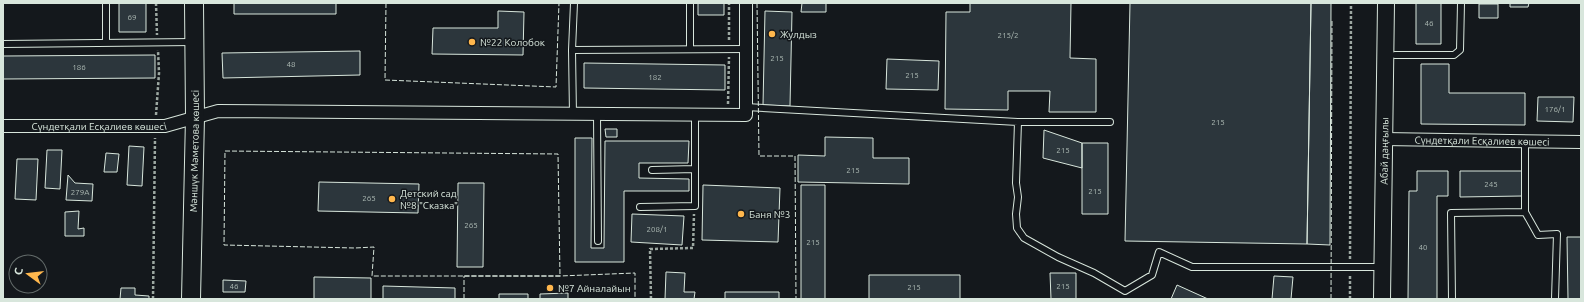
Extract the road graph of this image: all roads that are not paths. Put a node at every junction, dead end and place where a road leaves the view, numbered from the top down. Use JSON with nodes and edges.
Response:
{"nodes":[{"id":1,"x":106,"y":3,"type":"edge"},
{"id":2,"x":194,"y":3,"type":"edge"},
{"id":3,"x":574,"y":3,"type":"edge"},
{"id":4,"x":690,"y":3,"type":"edge"},
{"id":5,"x":746,"y":3,"type":"edge"},
{"id":6,"x":1386,"y":3,"type":"edge"},
{"id":7,"x":1461,"y":3,"type":"edge"},
{"id":8,"x":194,"y":42,"type":"junction"},
{"id":9,"x":106,"y":43,"type":"junction"},
{"id":10,"x":3,"y":44,"type":"edge"},
{"id":11,"x":572,"y":50,"type":"junction"},
{"id":12,"x":690,"y":50,"type":"junction"},
{"id":13,"x":746,"y":50,"type":"junction"},
{"id":14,"x":1395,"y":55,"type":"dead end"},
{"id":15,"x":746,"y":106,"type":"junction"},
{"id":16,"x":574,"y":115,"type":"junction"},
{"id":17,"x":597,"y":115,"type":"junction"},
{"id":18,"x":695,"y":115,"type":"junction"},
{"id":19,"x":195,"y":118,"type":"junction"},
{"id":20,"x":1018,"y":122,"type":"junction"},
{"id":21,"x":1110,"y":122,"type":"dead end"},
{"id":22,"x":3,"y":126,"type":"edge"},
{"id":23,"x":1384,"y":139,"type":"junction"},
{"id":24,"x":1525,"y":142,"type":"junction"},
{"id":25,"x":1581,"y":142,"type":"edge"},
{"id":26,"x":695,"y":169,"type":"junction"},
{"id":27,"x":652,"y":170,"type":"dead end"},
{"id":28,"x":640,"y":207,"type":"dead end"},
{"id":29,"x":1526,"y":212,"type":"junction"},
{"id":30,"x":598,"y":241,"type":"dead end"},
{"id":31,"x":1382,"y":267,"type":"junction"},
{"id":32,"x":191,"y":299,"type":"edge"},
{"id":33,"x":1382,"y":299,"type":"edge"},
{"id":34,"x":1452,"y":299,"type":"edge"},
{"id":35,"x":1555,"y":299,"type":"edge"}],
"edges":[{"from":1,"to":9,"type":"lane"},
{"from":2,"to":8,"type":"main road","name":"Мәншүк Мәметова көшесі"},
{"from":3,"to":11,"type":"lane"},
{"from":4,"to":12,"type":"lane"},
{"from":5,"to":13,"type":"street"},
{"from":6,"to":23,"type":"main road","name":"Абай даңғылы"},
{"from":7,"to":14,"type":"lane"},
{"from":8,"to":9,"type":"lane"},
{"from":8,"to":19,"type":"main road","name":"Мәншүк Мәметова көшесі"},
{"from":9,"to":10,"type":"lane"},
{"from":11,"to":12,"type":"lane"},
{"from":11,"to":16,"type":"lane"},
{"from":12,"to":13,"type":"lane"},
{"from":13,"to":15,"type":"street"},
{"from":15,"to":18,"type":"street","name":"Сүндетқали Есқалиев көшесі"},
{"from":15,"to":20,"type":"lane"},
{"from":16,"to":17,"type":"street","name":"Сүндетқали Есқалиев көшесі"},
{"from":16,"to":19,"type":"street","name":"Сүндетқали Есқалиев көшесі"},
{"from":17,"to":18,"type":"street","name":"Сүндетқали Есқалиев көшесі"},
{"from":17,"to":30,"type":"lane"},
{"from":18,"to":26,"type":"lane"},
{"from":19,"to":22,"type":"street","name":"Сүндетқали Есқалиев көшесі"},
{"from":19,"to":32,"type":"main road","name":"Мәншүк Мәметова көшесі"},
{"from":20,"to":21,"type":"lane"},
{"from":20,"to":31,"type":"lane"},
{"from":23,"to":24,"type":"street","name":"Сүндетқали Есқалиев көшесі"},
{"from":23,"to":31,"type":"main road","name":"Абай даңғылы"},
{"from":24,"to":25,"type":"street","name":"Сүндетқали Есқалиев көшесі"},
{"from":24,"to":29,"type":"lane"},
{"from":26,"to":27,"type":"lane"},
{"from":26,"to":28,"type":"lane"},
{"from":29,"to":34,"type":"lane"},
{"from":29,"to":35,"type":"lane"},
{"from":31,"to":33,"type":"main road","name":"Абай даңғылы"}]}
